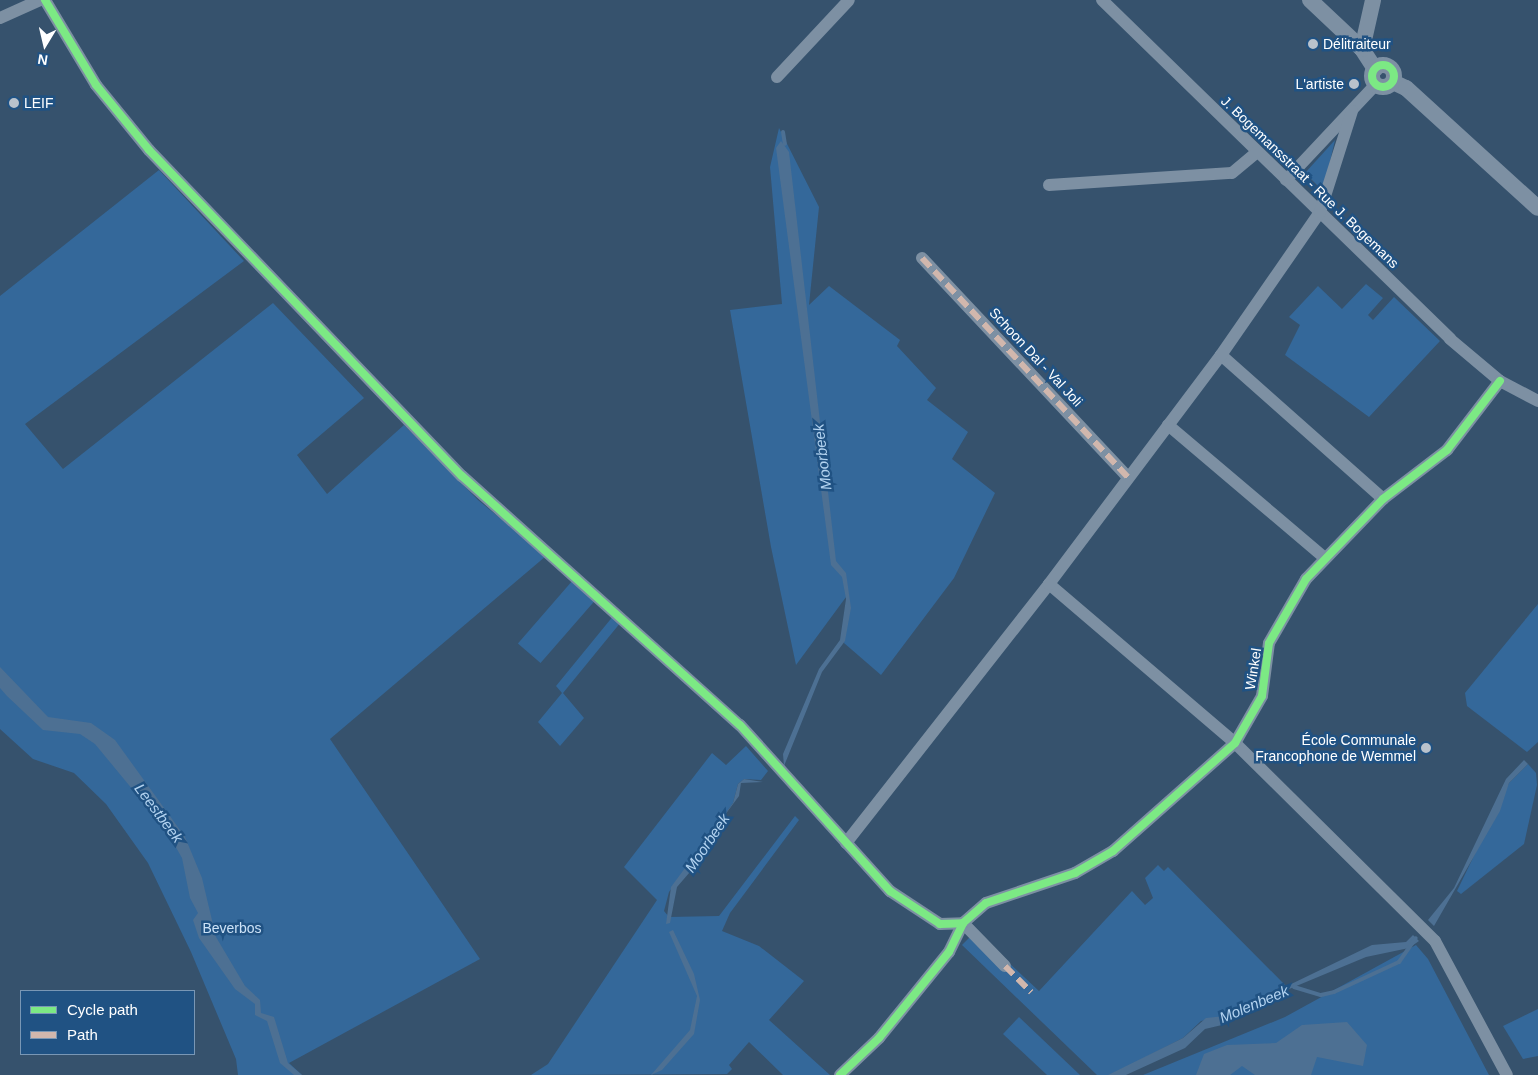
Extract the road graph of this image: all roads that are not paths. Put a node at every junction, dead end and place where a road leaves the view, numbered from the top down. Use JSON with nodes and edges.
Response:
{"nodes":[{"id":1,"x":40,"y":0,"type":"edge"},
{"id":2,"x":45,"y":0,"type":"edge"},
{"id":3,"x":849,"y":0,"type":"edge"},
{"id":4,"x":1102,"y":0,"type":"edge"},
{"id":5,"x":1310,"y":0,"type":"edge"},
{"id":6,"x":1373,"y":0,"type":"edge"},
{"id":7,"x":0,"y":18,"type":"edge"},
{"id":8,"x":1362,"y":49,"type":"junction"},
{"id":9,"x":777,"y":77,"type":"dead end"},
{"id":10,"x":1381,"y":78,"type":"junction"},
{"id":11,"x":1352,"y":111,"type":"junction"},
{"id":12,"x":1257,"y":152,"type":"junction"},
{"id":13,"x":1286,"y":180,"type":"junction"},
{"id":14,"x":1050,"y":185,"type":"dead end"},
{"id":15,"x":1538,"y":208,"type":"edge"},
{"id":16,"x":1320,"y":212,"type":"junction"},
{"id":17,"x":922,"y":258,"type":"dead end"},
{"id":18,"x":1221,"y":355,"type":"junction"},
{"id":19,"x":1500,"y":381,"type":"junction"},
{"id":20,"x":1538,"y":402,"type":"edge"},
{"id":21,"x":1168,"y":426,"type":"junction"},
{"id":22,"x":1128,"y":477,"type":"junction"},
{"id":23,"x":1383,"y":499,"type":"junction"},
{"id":24,"x":1325,"y":558,"type":"junction"},
{"id":25,"x":1049,"y":584,"type":"junction"},
{"id":26,"x":1235,"y":743,"type":"junction"},
{"id":27,"x":846,"y":843,"type":"junction"},
{"id":28,"x":963,"y":923,"type":"junction"},
{"id":29,"x":1005,"y":966,"type":"dead end"},
{"id":30,"x":840,"y":1075,"type":"edge"},
{"id":31,"x":1507,"y":1075,"type":"edge"}],
"edges":[{"from":1,"to":7,"type":"street"},
{"from":2,"to":27,"type":"street"},
{"from":3,"to":9,"type":"street"},
{"from":4,"to":12,"type":"street","name":"J. Bogemansstraat - Rue J. Bogemans"},
{"from":5,"to":8,"type":"street"},
{"from":6,"to":8,"type":"street"},
{"from":8,"to":10,"type":"street"},
{"from":10,"to":11,"type":"street"},
{"from":10,"to":15,"type":"street"},
{"from":11,"to":13,"type":"street"},
{"from":11,"to":16,"type":"street"},
{"from":12,"to":13,"type":"street","name":"J. Bogemansstraat - Rue J. Bogemans"},
{"from":12,"to":14,"type":"street"},
{"from":13,"to":16,"type":"street","name":"J. Bogemansstraat - Rue J. Bogemans"},
{"from":16,"to":18,"type":"street"},
{"from":16,"to":19,"type":"street","name":"J. Bogemansstraat - Rue J. Bogemans"},
{"from":17,"to":22,"type":"street","name":"Schoon Dal - Val Joli"},
{"from":18,"to":21,"type":"street"},
{"from":18,"to":23,"type":"street"},
{"from":19,"to":20,"type":"street","name":"J. Bogemansstraat - Rue J. Bogemans"},
{"from":19,"to":23,"type":"street","name":"Winkel"},
{"from":21,"to":22,"type":"street"},
{"from":21,"to":24,"type":"street"},
{"from":22,"to":25,"type":"street"},
{"from":23,"to":24,"type":"street","name":"Winkel"},
{"from":24,"to":26,"type":"street","name":"Winkel"},
{"from":25,"to":26,"type":"street"},
{"from":25,"to":27,"type":"street"},
{"from":26,"to":28,"type":"street","name":"Winkel"},
{"from":26,"to":31,"type":"street"},
{"from":27,"to":28,"type":"street"},
{"from":28,"to":29,"type":"street"},
{"from":28,"to":30,"type":"street"}]}
